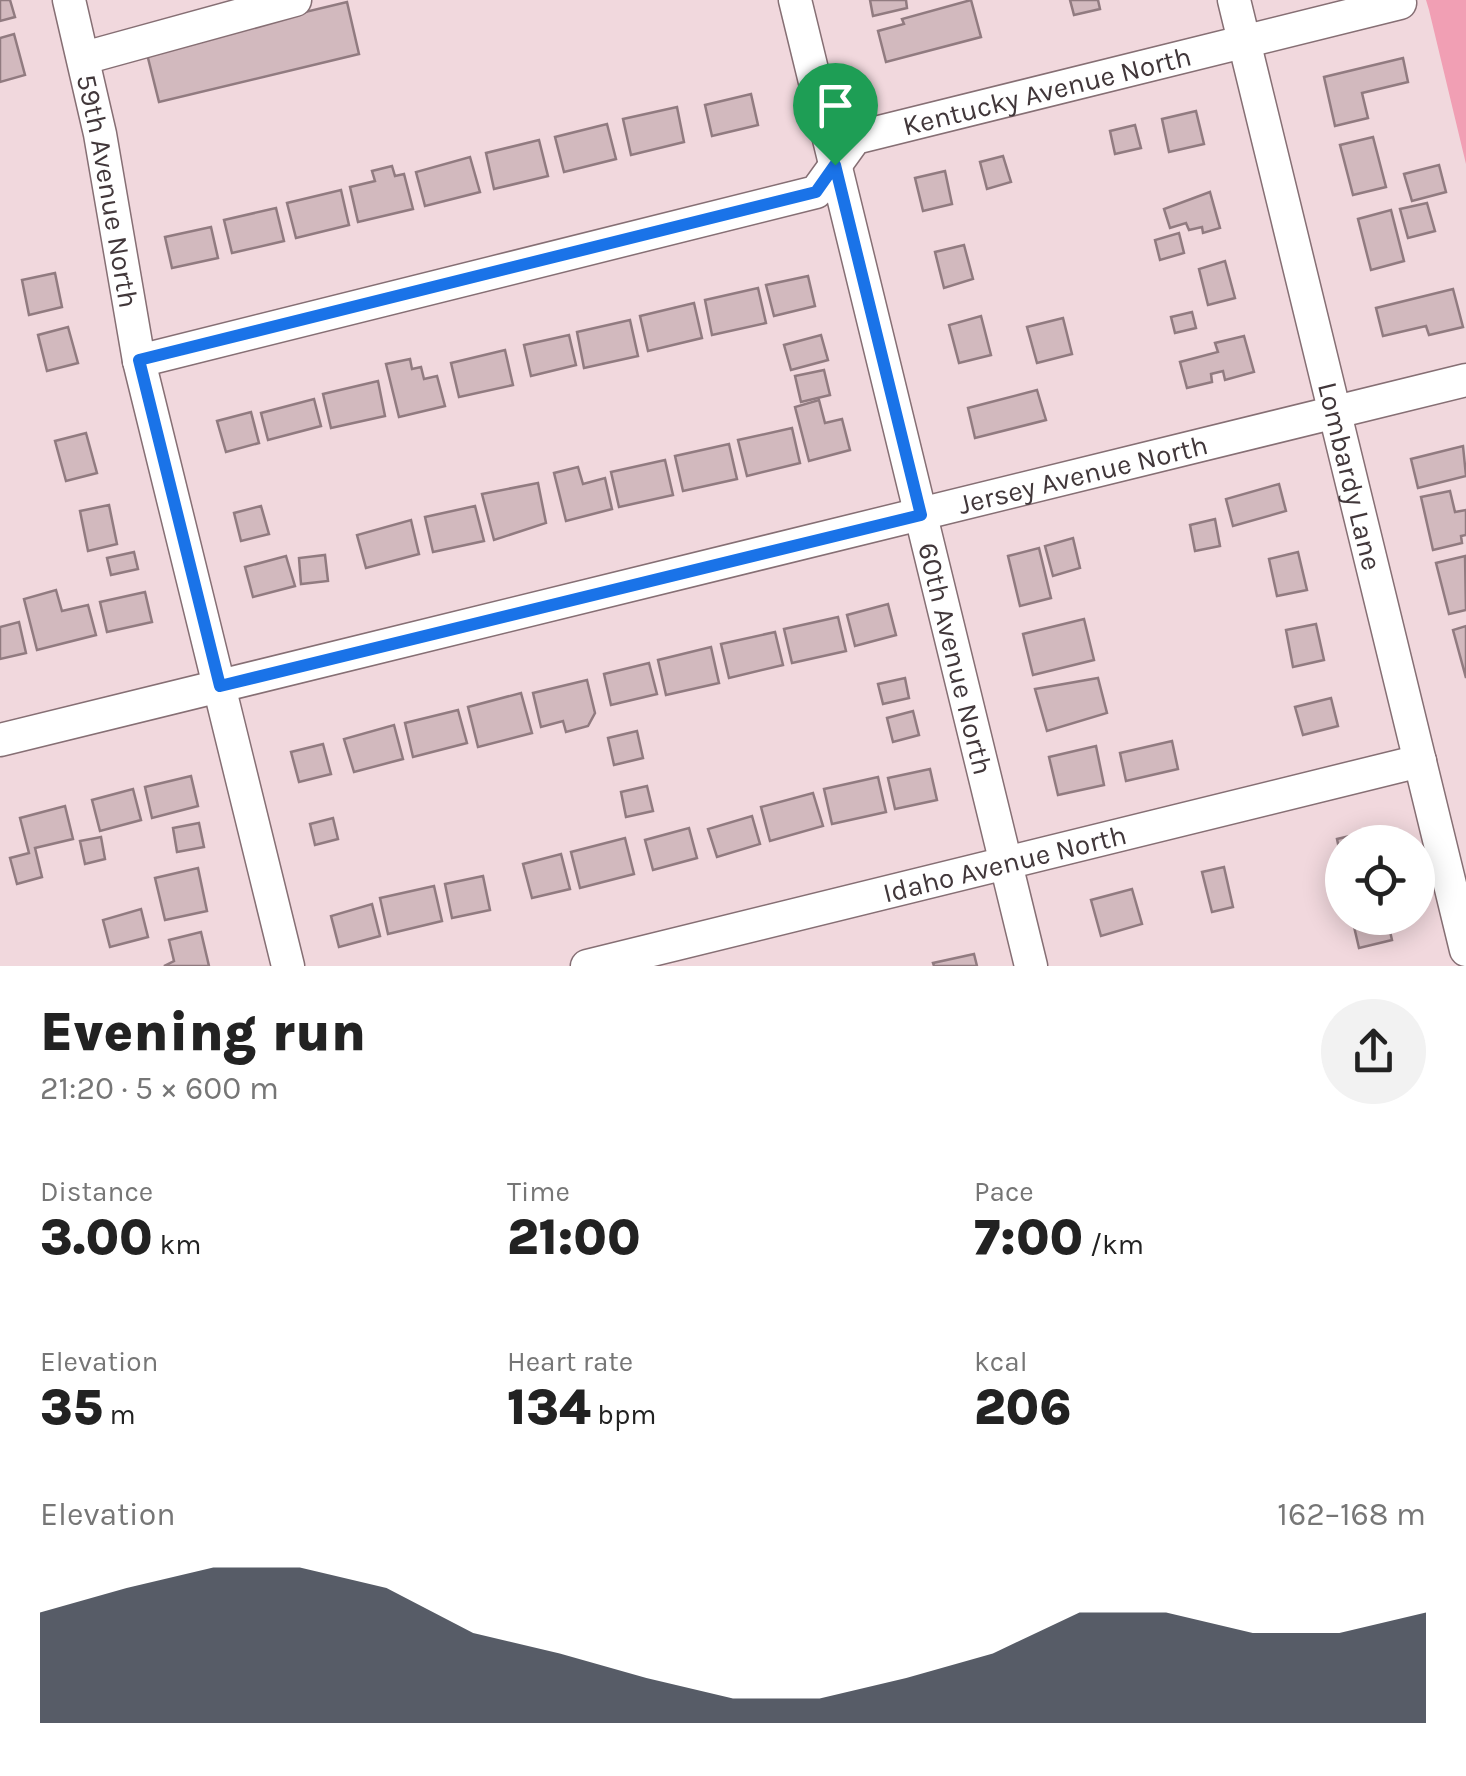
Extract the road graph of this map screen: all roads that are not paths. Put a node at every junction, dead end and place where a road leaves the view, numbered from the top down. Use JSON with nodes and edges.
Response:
{"nodes":[{"id":1,"x":69,"y":0,"type":"edge"},
{"id":2,"x":295,"y":0,"type":"edge"},
{"id":3,"x":795,"y":0,"type":"edge"},
{"id":4,"x":1234,"y":0,"type":"edge"},
{"id":5,"x":1400,"y":4,"type":"dead end"},
{"id":6,"x":1244,"y":42,"type":"junction"},
{"id":7,"x":84,"y":58,"type":"junction"},
{"id":8,"x":835,"y":165,"type":"junction"},
{"id":9,"x":139,"y":360,"type":"junction"},
{"id":10,"x":1466,"y":380,"type":"edge"},
{"id":11,"x":1334,"y":412,"type":"junction"},
{"id":12,"x":921,"y":515,"type":"junction"},
{"id":13,"x":220,"y":686,"type":"junction"},
{"id":14,"x":0,"y":740,"type":"edge"},
{"id":15,"x":1420,"y":762,"type":"junction"},
{"id":16,"x":1006,"y":864,"type":"junction"},
{"id":17,"x":1466,"y":950,"type":"edge"},
{"id":18,"x":288,"y":966,"type":"edge"},
{"id":19,"x":587,"y":966,"type":"edge"},
{"id":20,"x":1031,"y":966,"type":"edge"}],
"edges":[{"from":1,"to":7,"type":"street","name":"59th Avenue North"},
{"from":2,"to":7,"type":"street"},
{"from":3,"to":8,"type":"street","name":"60th Avenue North"},
{"from":4,"to":6,"type":"street","name":"Lombardy Lane"},
{"from":5,"to":6,"type":"street","name":"Kentucky Avenue North"},
{"from":6,"to":8,"type":"street","name":"Kentucky Avenue North"},
{"from":6,"to":11,"type":"street","name":"Lombardy Lane"},
{"from":7,"to":9,"type":"street","name":"59th Avenue North"},
{"from":8,"to":9,"type":"street","name":"Kentucky Avenue North"},
{"from":8,"to":12,"type":"street","name":"60th Avenue North"},
{"from":9,"to":13,"type":"street","name":"59th Avenue North"},
{"from":10,"to":11,"type":"street","name":"Jersey Avenue North"},
{"from":11,"to":12,"type":"street","name":"Jersey Avenue North"},
{"from":11,"to":15,"type":"street","name":"Lombardy Lane"},
{"from":12,"to":13,"type":"street","name":"Jersey Avenue North"},
{"from":12,"to":16,"type":"street","name":"60th Avenue North"},
{"from":13,"to":14,"type":"street","name":"Jersey Avenue North"},
{"from":13,"to":18,"type":"street","name":"59th Avenue North"},
{"from":15,"to":16,"type":"street","name":"Idaho Avenue North"},
{"from":15,"to":17,"type":"street","name":"Lombardy Lane"},
{"from":16,"to":19,"type":"street","name":"Idaho Avenue North"},
{"from":16,"to":20,"type":"street","name":"60th Avenue North"}]}
